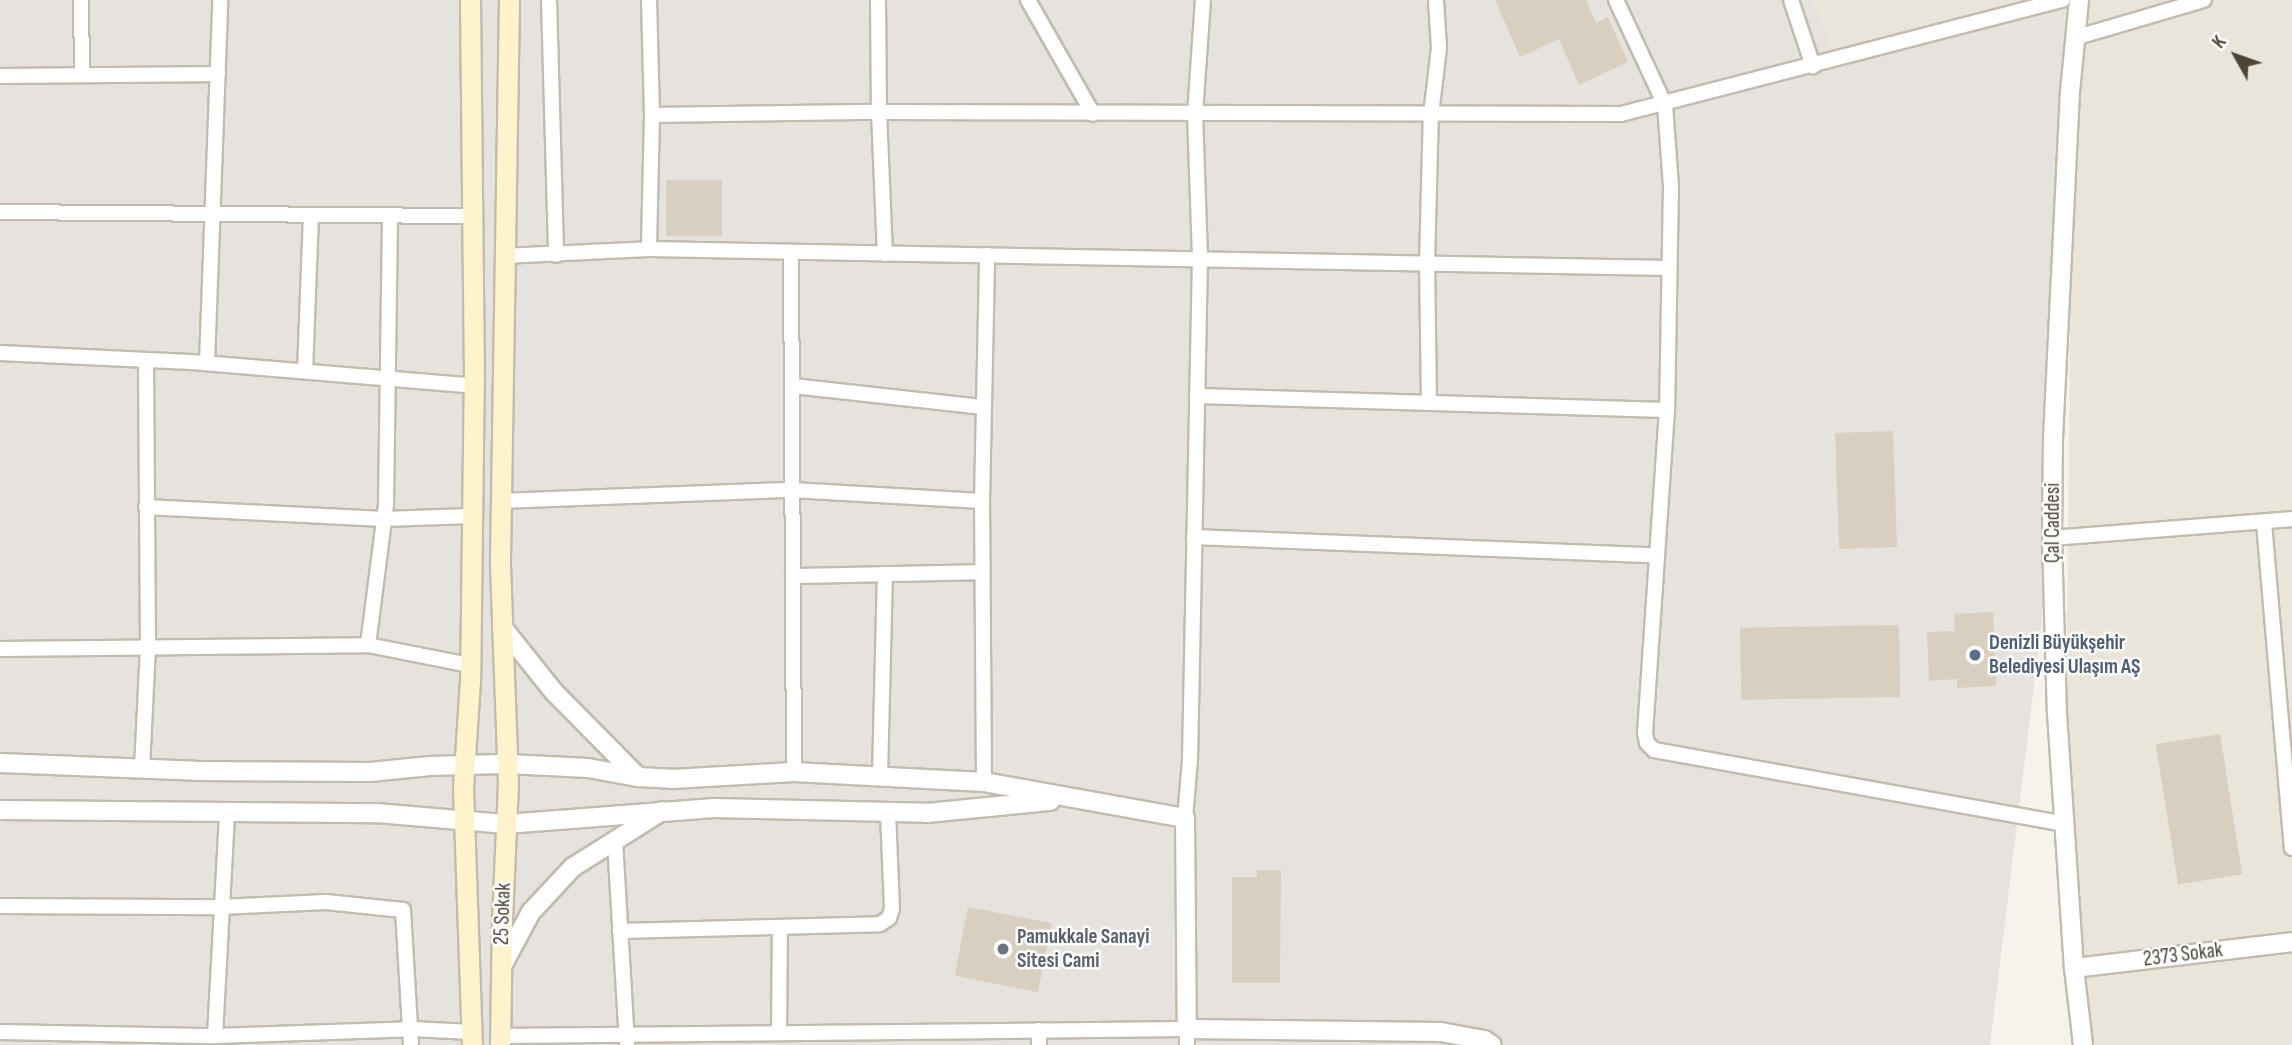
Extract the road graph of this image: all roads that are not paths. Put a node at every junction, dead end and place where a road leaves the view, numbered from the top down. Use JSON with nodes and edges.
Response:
{"nodes":[{"id":1,"x":81,"y":0,"type":"edge"},
{"id":2,"x":220,"y":0,"type":"edge"},
{"id":3,"x":470,"y":0,"type":"edge"},
{"id":4,"x":509,"y":0,"type":"edge"},
{"id":5,"x":549,"y":0,"type":"edge"},
{"id":6,"x":649,"y":0,"type":"edge"},
{"id":7,"x":878,"y":0,"type":"edge"},
{"id":8,"x":1028,"y":0,"type":"edge"},
{"id":9,"x":1203,"y":0,"type":"edge"},
{"id":10,"x":1436,"y":0,"type":"edge"},
{"id":11,"x":1616,"y":0,"type":"edge"},
{"id":12,"x":1791,"y":0,"type":"edge"},
{"id":13,"x":2063,"y":0,"type":"edge"},
{"id":14,"x":2079,"y":0,"type":"edge"},
{"id":15,"x":2204,"y":0,"type":"edge"},
{"id":16,"x":2074,"y":37,"type":"junction"},
{"id":17,"x":1813,"y":66,"type":"junction"},
{"id":18,"x":218,"y":74,"type":"junction"},
{"id":19,"x":82,"y":75,"type":"junction"},
{"id":20,"x":0,"y":76,"type":"edge"},
{"id":21,"x":1665,"y":105,"type":"junction"},
{"id":22,"x":879,"y":112,"type":"junction"},
{"id":23,"x":1093,"y":114,"type":"junction"},
{"id":24,"x":1195,"y":114,"type":"junction"},
{"id":25,"x":652,"y":115,"type":"junction"},
{"id":26,"x":1431,"y":115,"type":"junction"},
{"id":27,"x":0,"y":212,"type":"edge"},
{"id":28,"x":214,"y":215,"type":"junction"},
{"id":29,"x":311,"y":215,"type":"junction"},
{"id":30,"x":390,"y":215,"type":"junction"},
{"id":31,"x":472,"y":216,"type":"junction"},
{"id":32,"x":649,"y":249,"type":"junction"},
{"id":33,"x":791,"y":252,"type":"junction"},
{"id":34,"x":886,"y":254,"type":"junction"},
{"id":35,"x":556,"y":255,"type":"junction"},
{"id":36,"x":987,"y":255,"type":"junction"},
{"id":37,"x":503,"y":256,"type":"junction"},
{"id":38,"x":1200,"y":257,"type":"junction"},
{"id":39,"x":1427,"y":263,"type":"junction"},
{"id":40,"x":1669,"y":268,"type":"junction"},
{"id":41,"x":0,"y":353,"type":"edge"},
{"id":42,"x":146,"y":360,"type":"junction"},
{"id":43,"x":208,"y":363,"type":"junction"},
{"id":44,"x":305,"y":371,"type":"junction"},
{"id":45,"x":386,"y":378,"type":"junction"},
{"id":46,"x":474,"y":386,"type":"junction"},
{"id":47,"x":793,"y":386,"type":"junction"},
{"id":48,"x":1197,"y":396,"type":"junction"},
{"id":49,"x":1429,"y":403,"type":"junction"},
{"id":50,"x":984,"y":407,"type":"junction"},
{"id":51,"x":1667,"y":410,"type":"junction"},
{"id":52,"x":792,"y":491,"type":"junction"},
{"id":53,"x":500,"y":500,"type":"junction"},
{"id":54,"x":982,"y":501,"type":"junction"},
{"id":55,"x":146,"y":507,"type":"junction"},
{"id":56,"x":471,"y":516,"type":"junction"},
{"id":57,"x":384,"y":519,"type":"junction"},
{"id":58,"x":2292,"y":519,"type":"edge"},
{"id":59,"x":2264,"y":523,"type":"junction"},
{"id":60,"x":1194,"y":537,"type":"junction"},
{"id":61,"x":2052,"y":538,"type":"junction"},
{"id":62,"x":1657,"y":556,"type":"junction"},
{"id":63,"x":982,"y":572,"type":"junction"},
{"id":64,"x":885,"y":574,"type":"junction"},
{"id":65,"x":793,"y":576,"type":"junction"},
{"id":66,"x":502,"y":627,"type":"junction"},
{"id":67,"x":368,"y":645,"type":"junction"},
{"id":68,"x":148,"y":647,"type":"junction"},
{"id":69,"x":0,"y":649,"type":"edge"},
{"id":70,"x":470,"y":665,"type":"junction"},
{"id":71,"x":0,"y":762,"type":"edge"},
{"id":72,"x":465,"y":764,"type":"junction"},
{"id":73,"x":142,"y":769,"type":"junction"},
{"id":74,"x":794,"y":772,"type":"junction"},
{"id":75,"x":508,"y":774,"type":"junction"},
{"id":76,"x":880,"y":776,"type":"junction"},
{"id":77,"x":638,"y":777,"type":"junction"},
{"id":78,"x":984,"y":782,"type":"junction"},
{"id":79,"x":1068,"y":799,"type":"junction"},
{"id":80,"x":0,"y":810,"type":"edge"},
{"id":81,"x":227,"y":811,"type":"junction"},
{"id":82,"x":662,"y":811,"type":"junction"},
{"id":83,"x":888,"y":812,"type":"junction"},
{"id":84,"x":1185,"y":818,"type":"junction"},
{"id":85,"x":464,"y":822,"type":"junction"},
{"id":86,"x":506,"y":824,"type":"junction"},
{"id":87,"x":2065,"y":824,"type":"junction"},
{"id":88,"x":615,"y":841,"type":"junction"},
{"id":89,"x":2292,"y":848,"type":"edge"},
{"id":90,"x":0,"y":906,"type":"edge"},
{"id":91,"x":220,"y":907,"type":"junction"},
{"id":92,"x":780,"y":927,"type":"junction"},
{"id":93,"x":620,"y":931,"type":"junction"},
{"id":94,"x":2292,"y":942,"type":"edge"},
{"id":95,"x":501,"y":968,"type":"junction"},
{"id":96,"x":2074,"y":968,"type":"junction"},
{"id":97,"x":411,"y":1029,"type":"junction"},
{"id":98,"x":0,"y":1032,"type":"edge"},
{"id":99,"x":779,"y":1033,"type":"junction"},
{"id":100,"x":215,"y":1036,"type":"junction"},
{"id":101,"x":1187,"y":1037,"type":"edge"},
{"id":102,"x":472,"y":1038,"type":"edge"},
{"id":103,"x":880,"y":1038,"type":"edge"},
{"id":104,"x":1039,"y":1038,"type":"edge"},
{"id":105,"x":752,"y":1039,"type":"edge"},
{"id":106,"x":86,"y":1040,"type":"edge"},
{"id":107,"x":247,"y":1040,"type":"edge"},
{"id":108,"x":500,"y":1040,"type":"edge"},
{"id":109,"x":626,"y":1040,"type":"edge"},
{"id":110,"x":411,"y":1045,"type":"edge"},
{"id":111,"x":1492,"y":1045,"type":"edge"},
{"id":112,"x":2083,"y":1045,"type":"edge"}],
"edges":[{"from":1,"to":19,"type":"street"},
{"from":2,"to":18,"type":"street"},
{"from":3,"to":31,"type":"main road","name":"25 Sokak"},
{"from":4,"to":37,"type":"main road","name":"25 Sokak"},
{"from":5,"to":35,"type":"street"},
{"from":6,"to":25,"type":"street"},
{"from":7,"to":22,"type":"street"},
{"from":8,"to":23,"type":"street"},
{"from":9,"to":24,"type":"street"},
{"from":10,"to":26,"type":"street"},
{"from":11,"to":21,"type":"street"},
{"from":12,"to":17,"type":"street"},
{"from":13,"to":17,"type":"street"},
{"from":14,"to":16,"type":"street","name":"Çal Caddesi"},
{"from":15,"to":16,"type":"street"},
{"from":16,"to":61,"type":"street","name":"Çal Caddesi"},
{"from":17,"to":21,"type":"street"},
{"from":18,"to":19,"type":"street"},
{"from":18,"to":28,"type":"street"},
{"from":19,"to":20,"type":"street"},
{"from":21,"to":26,"type":"street"},
{"from":21,"to":40,"type":"street"},
{"from":22,"to":23,"type":"street"},
{"from":22,"to":25,"type":"street"},
{"from":22,"to":34,"type":"street"},
{"from":23,"to":24,"type":"street"},
{"from":24,"to":26,"type":"street"},
{"from":24,"to":38,"type":"street"},
{"from":25,"to":32,"type":"street"},
{"from":26,"to":39,"type":"street"},
{"from":27,"to":28,"type":"street"},
{"from":28,"to":29,"type":"street"},
{"from":28,"to":43,"type":"street"},
{"from":29,"to":30,"type":"street"},
{"from":29,"to":44,"type":"street"},
{"from":30,"to":31,"type":"street"},
{"from":30,"to":45,"type":"street"},
{"from":31,"to":46,"type":"main road","name":"25 Sokak"},
{"from":32,"to":33,"type":"street"},
{"from":32,"to":35,"type":"street"},
{"from":33,"to":34,"type":"street"},
{"from":33,"to":47,"type":"street"},
{"from":34,"to":36,"type":"street"},
{"from":35,"to":37,"type":"street"},
{"from":36,"to":38,"type":"street"},
{"from":36,"to":50,"type":"street"},
{"from":37,"to":53,"type":"main road","name":"25 Sokak"},
{"from":38,"to":39,"type":"street"},
{"from":38,"to":48,"type":"street"},
{"from":39,"to":40,"type":"street"},
{"from":39,"to":49,"type":"street"},
{"from":40,"to":51,"type":"street"},
{"from":41,"to":42,"type":"street"},
{"from":42,"to":43,"type":"street"},
{"from":42,"to":55,"type":"street"},
{"from":43,"to":44,"type":"street"},
{"from":44,"to":45,"type":"street"},
{"from":45,"to":46,"type":"street"},
{"from":45,"to":57,"type":"street"},
{"from":46,"to":56,"type":"main road","name":"25 Sokak"},
{"from":47,"to":50,"type":"street"},
{"from":47,"to":52,"type":"street"},
{"from":48,"to":49,"type":"street"},
{"from":48,"to":60,"type":"street"},
{"from":49,"to":51,"type":"street"},
{"from":50,"to":54,"type":"street"},
{"from":51,"to":62,"type":"street"},
{"from":52,"to":53,"type":"street"},
{"from":52,"to":54,"type":"street"},
{"from":52,"to":65,"type":"street"},
{"from":53,"to":66,"type":"main road","name":"25 Sokak"},
{"from":54,"to":63,"type":"street"},
{"from":55,"to":57,"type":"street"},
{"from":55,"to":68,"type":"street"},
{"from":56,"to":57,"type":"street"},
{"from":56,"to":70,"type":"main road","name":"25 Sokak"},
{"from":57,"to":67,"type":"street"},
{"from":58,"to":59,"type":"street"},
{"from":59,"to":61,"type":"street"},
{"from":59,"to":89,"type":"street"},
{"from":60,"to":62,"type":"street"},
{"from":60,"to":84,"type":"street"},
{"from":61,"to":87,"type":"street","name":"Çal Caddesi"},
{"from":62,"to":87,"type":"street"},
{"from":63,"to":64,"type":"street"},
{"from":63,"to":78,"type":"street"},
{"from":64,"to":65,"type":"street"},
{"from":64,"to":76,"type":"street"},
{"from":65,"to":74,"type":"street"},
{"from":66,"to":75,"type":"main road","name":"25 Sokak"},
{"from":66,"to":77,"type":"street"},
{"from":67,"to":68,"type":"street"},
{"from":67,"to":70,"type":"street"},
{"from":68,"to":69,"type":"street"},
{"from":68,"to":73,"type":"street"},
{"from":70,"to":72,"type":"main road","name":"25 Sokak"},
{"from":71,"to":73,"type":"street"},
{"from":72,"to":73,"type":"street"},
{"from":72,"to":75,"type":"street"},
{"from":72,"to":85,"type":"main road","name":"25 Sokak"},
{"from":74,"to":76,"type":"street"},
{"from":74,"to":77,"type":"street"},
{"from":75,"to":77,"type":"street"},
{"from":75,"to":86,"type":"main road","name":"25 Sokak"},
{"from":76,"to":78,"type":"street"},
{"from":78,"to":79,"type":"street"},
{"from":79,"to":83,"type":"street"},
{"from":79,"to":84,"type":"street"},
{"from":80,"to":81,"type":"street"},
{"from":81,"to":85,"type":"street"},
{"from":81,"to":91,"type":"street"},
{"from":82,"to":83,"type":"street"},
{"from":82,"to":86,"type":"street"},
{"from":82,"to":88,"type":"street"},
{"from":83,"to":92,"type":"street"},
{"from":84,"to":101,"type":"street"},
{"from":85,"to":86,"type":"street"},
{"from":85,"to":102,"type":"main road","name":"25 Sokak"},
{"from":86,"to":95,"type":"main road","name":"25 Sokak"},
{"from":87,"to":96,"type":"street","name":"Çal Caddesi"},
{"from":88,"to":93,"type":"street"},
{"from":88,"to":95,"type":"street"},
{"from":90,"to":91,"type":"street"},
{"from":91,"to":97,"type":"street"},
{"from":91,"to":100,"type":"street"},
{"from":92,"to":93,"type":"street"},
{"from":92,"to":99,"type":"street"},
{"from":93,"to":109,"type":"street"},
{"from":94,"to":96,"type":"street","name":"2373 Sokak"},
{"from":95,"to":108,"type":"main road","name":"25 Sokak"},
{"from":96,"to":112,"type":"street","name":"Çal Caddesi"},
{"from":97,"to":102,"type":"street"},
{"from":97,"to":107,"type":"street"},
{"from":97,"to":110,"type":"street"},
{"from":98,"to":106,"type":"street"},
{"from":99,"to":103,"type":"street"},
{"from":99,"to":105,"type":"street"},
{"from":100,"to":106,"type":"street"},
{"from":100,"to":107,"type":"street"},
{"from":101,"to":104,"type":"street"},
{"from":101,"to":111,"type":"street"},
{"from":103,"to":104,"type":"street"},
{"from":105,"to":109,"type":"street"},
{"from":108,"to":109,"type":"street"}]}
